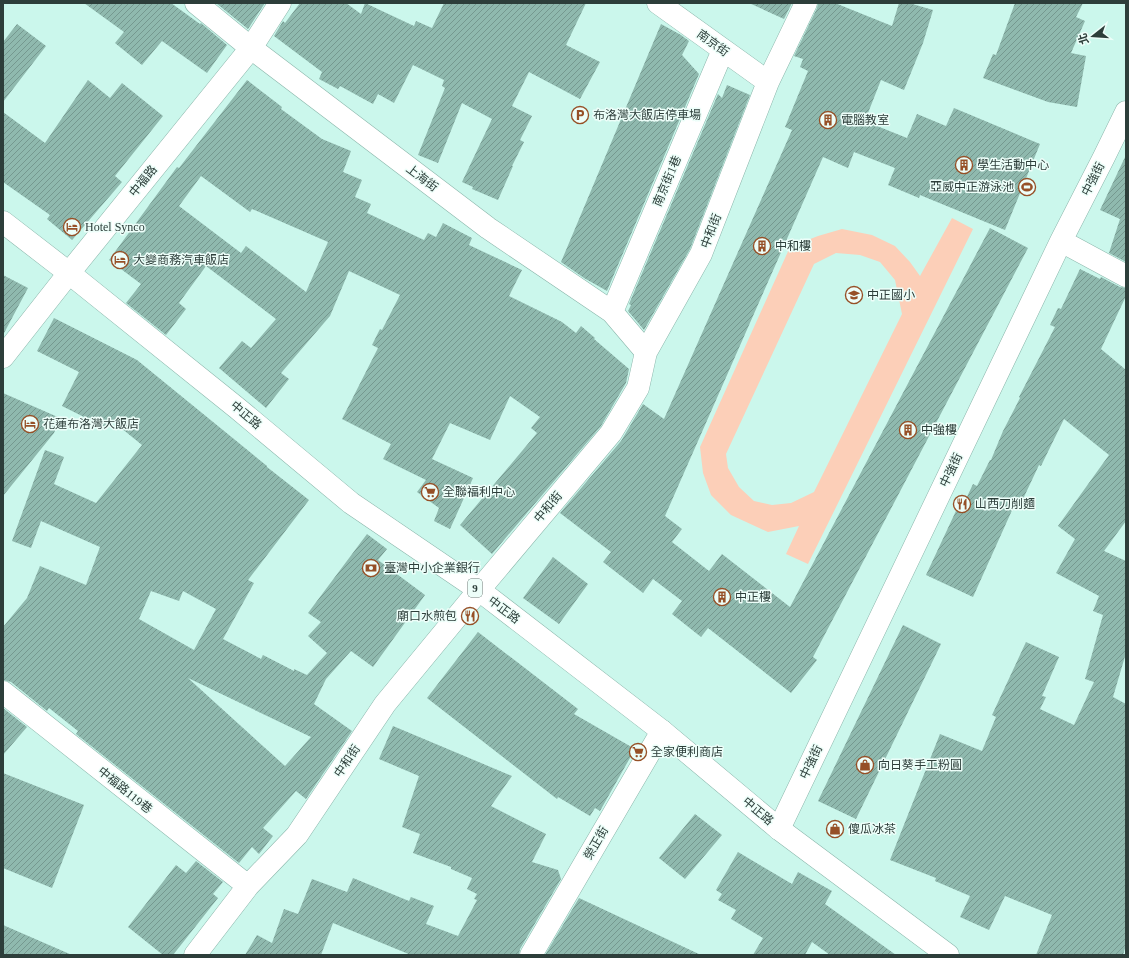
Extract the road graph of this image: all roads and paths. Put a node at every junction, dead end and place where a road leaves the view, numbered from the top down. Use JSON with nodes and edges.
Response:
{"nodes":[{"id":1,"x":196,"y":3,"type":"edge"},
{"id":2,"x":280,"y":3,"type":"edge"},
{"id":3,"x":658,"y":3,"type":"edge"},
{"id":4,"x":806,"y":3,"type":"edge"},
{"id":5,"x":251,"y":48,"type":"junction"},
{"id":6,"x":723,"y":50,"type":"junction"},
{"id":7,"x":768,"y":82,"type":"junction"},
{"id":8,"x":1126,"y":112,"type":"edge"},
{"id":9,"x":3,"y":222,"type":"edge"},
{"id":10,"x":1061,"y":241,"type":"junction"},
{"id":11,"x":69,"y":273,"type":"junction"},
{"id":12,"x":1126,"y":276,"type":"edge"},
{"id":13,"x":612,"y":312,"type":"junction"},
{"id":14,"x":646,"y":352,"type":"junction"},
{"id":15,"x":3,"y":357,"type":"edge"},
{"id":16,"x":478,"y":590,"type":"junction"},
{"id":17,"x":3,"y":692,"type":"edge"},
{"id":18,"x":662,"y":731,"type":"junction"},
{"id":19,"x":779,"y":829,"type":"junction"},
{"id":20,"x":248,"y":886,"type":"junction"},
{"id":21,"x":195,"y":955,"type":"edge"},
{"id":22,"x":531,"y":955,"type":"edge"},
{"id":23,"x":948,"y":955,"type":"edge"}],
"edges":[{"from":1,"to":5,"type":"street","name":"上海街"},
{"from":2,"to":5,"type":"street","name":"中福路"},
{"from":3,"to":6,"type":"street","name":"南京街"},
{"from":4,"to":7,"type":"street","name":"中和街"},
{"from":5,"to":11,"type":"street","name":"中福路"},
{"from":5,"to":13,"type":"street","name":"上海街"},
{"from":6,"to":7,"type":"street","name":"南京街"},
{"from":6,"to":13,"type":"street","name":"南京街1巷"},
{"from":7,"to":14,"type":"street","name":"中和街"},
{"from":8,"to":10,"type":"street","name":"中強街"},
{"from":9,"to":11,"type":"street","name":"中正路","number":"9"},
{"from":10,"to":12,"type":"street"},
{"from":10,"to":19,"type":"street","name":"中強街"},
{"from":11,"to":15,"type":"street","name":"中福路"},
{"from":11,"to":16,"type":"street","name":"中正路","number":"9"},
{"from":13,"to":14,"type":"street","name":"上海街"},
{"from":14,"to":16,"type":"street","name":"中和街"},
{"from":16,"to":18,"type":"street","name":"中正路","number":"9"},
{"from":16,"to":20,"type":"street","name":"中和街"},
{"from":17,"to":20,"type":"street","name":"中福路119巷"},
{"from":18,"to":19,"type":"street","name":"中正路","number":"9"},
{"from":18,"to":22,"type":"street","name":"榮正街"},
{"from":19,"to":23,"type":"street","name":"中正路","number":"9"},
{"from":20,"to":21,"type":"street","name":"中和街"}]}
